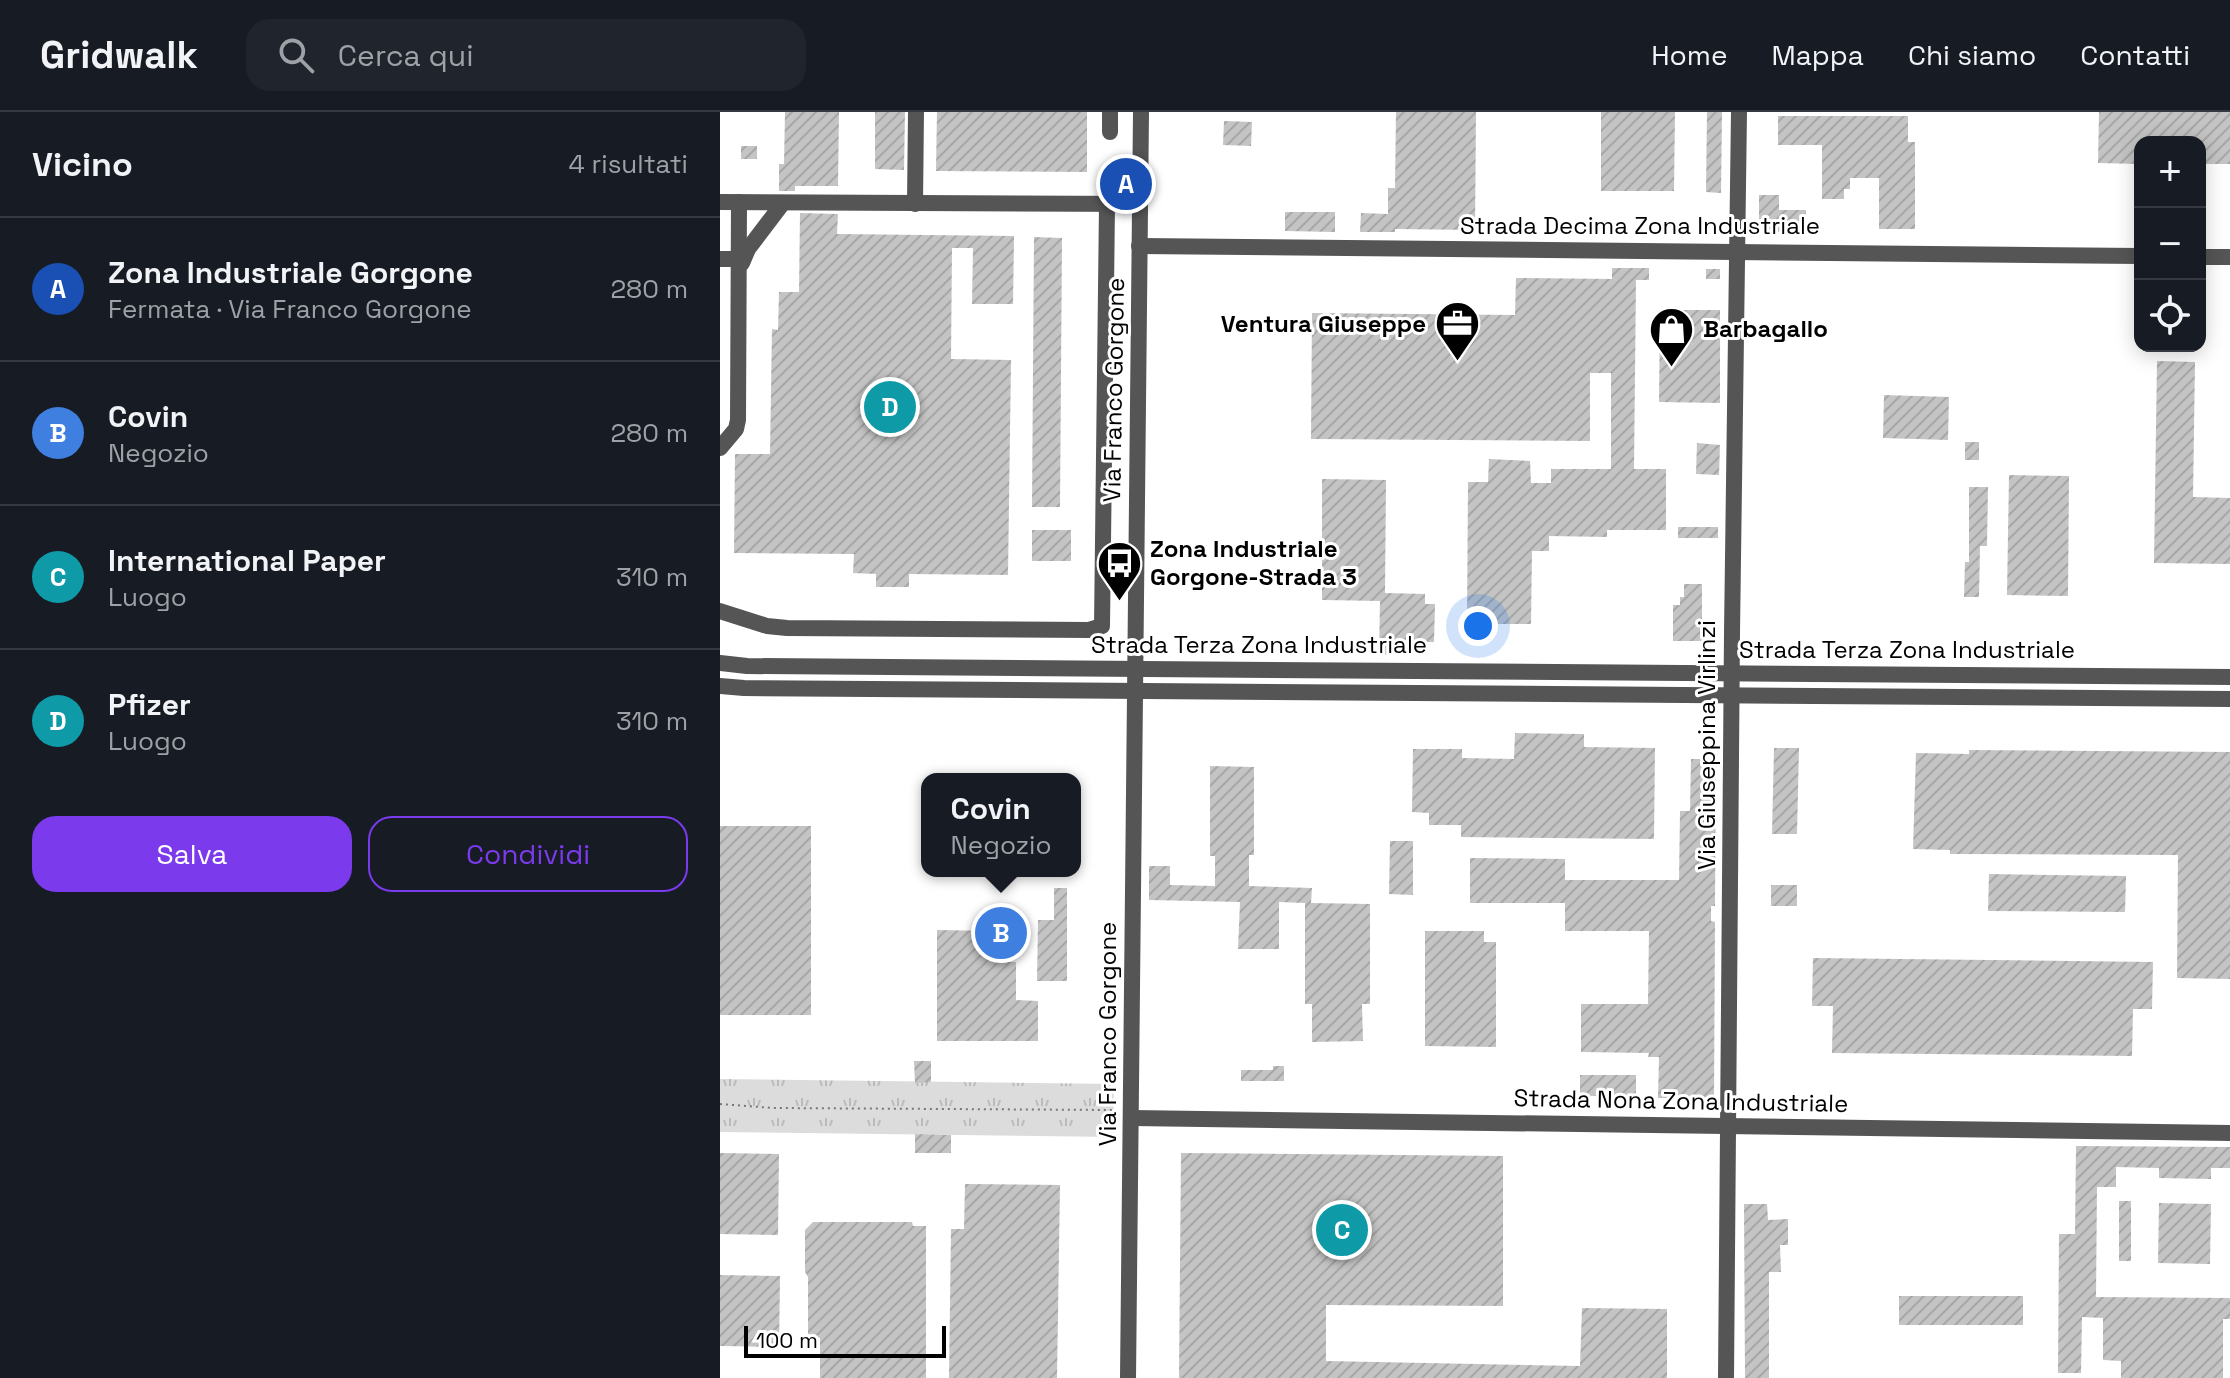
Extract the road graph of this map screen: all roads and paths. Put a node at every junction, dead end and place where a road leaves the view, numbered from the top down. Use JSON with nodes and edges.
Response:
{"nodes":[{"id":1,"x":916,"y":112,"type":"edge"},
{"id":2,"x":1110,"y":112,"type":"edge"},
{"id":3,"x":1141,"y":112,"type":"edge"},
{"id":4,"x":1739,"y":112,"type":"edge"},
{"id":5,"x":1110,"y":132,"type":"dead end"},
{"id":6,"x":720,"y":202,"type":"edge"},
{"id":7,"x":783,"y":203,"type":"junction"},
{"id":8,"x":915,"y":204,"type":"junction"},
{"id":9,"x":1140,"y":204,"type":"junction"},
{"id":10,"x":1107,"y":205,"type":"junction"},
{"id":11,"x":739,"y":209,"type":"junction"},
{"id":12,"x":766,"y":226,"type":"junction"},
{"id":13,"x":1139,"y":246,"type":"junction"},
{"id":14,"x":1738,"y":251,"type":"junction"},
{"id":15,"x":2134,"y":256,"type":"edge"},
{"id":16,"x":2206,"y":257,"type":"edge"},
{"id":17,"x":2230,"y":257,"type":"edge"},
{"id":18,"x":720,"y":259,"type":"edge"},
{"id":19,"x":740,"y":264,"type":"junction"},
{"id":20,"x":720,"y":448,"type":"edge"},
{"id":21,"x":720,"y":611,"type":"edge"},
{"id":22,"x":720,"y":663,"type":"edge"},
{"id":23,"x":1135,"y":668,"type":"junction"},
{"id":24,"x":1732,"y":673,"type":"junction"},
{"id":25,"x":2230,"y":677,"type":"edge"},
{"id":26,"x":720,"y":686,"type":"edge"},
{"id":27,"x":1134,"y":691,"type":"junction"},
{"id":28,"x":1732,"y":695,"type":"junction"},
{"id":29,"x":2230,"y":699,"type":"edge"},
{"id":30,"x":720,"y":1104,"type":"edge"},
{"id":31,"x":1132,"y":1114,"type":"junction"},
{"id":32,"x":1728,"y":1126,"type":"junction"},
{"id":33,"x":2230,"y":1133,"type":"edge"},
{"id":34,"x":1128,"y":1378,"type":"edge"},
{"id":35,"x":1726,"y":1378,"type":"edge"}],
"edges":[{"from":1,"to":8,"type":"street"},
{"from":2,"to":5,"type":"street"},
{"from":3,"to":9,"type":"street","name":"Via Franco Gorgone"},
{"from":4,"to":14,"type":"street","name":"Via Giuseppina Virlinzi"},
{"from":6,"to":11,"type":"street"},
{"from":7,"to":8,"type":"street"},
{"from":7,"to":11,"type":"street"},
{"from":7,"to":12,"type":"street"},
{"from":8,"to":10,"type":"street"},
{"from":9,"to":10,"type":"street"},
{"from":9,"to":13,"type":"street","name":"Via Franco Gorgone"},
{"from":10,"to":21,"type":"street"},
{"from":11,"to":12,"type":"street"},
{"from":11,"to":19,"type":"street"},
{"from":12,"to":19,"type":"street"},
{"from":13,"to":14,"type":"street","name":"Strada Decima Zona Industriale"},
{"from":13,"to":23,"type":"street","name":"Via Franco Gorgone"},
{"from":14,"to":15,"type":"street","name":"Strada Decima Zona Industriale"},
{"from":14,"to":24,"type":"street","name":"Via Giuseppina Virlinzi"},
{"from":16,"to":17,"type":"street"},
{"from":18,"to":19,"type":"street"},
{"from":19,"to":20,"type":"street"},
{"from":22,"to":23,"type":"street","name":"Strada Terza Zona Industriale"},
{"from":23,"to":24,"type":"street","name":"Strada Terza Zona Industriale"},
{"from":23,"to":27,"type":"street","name":"Via Franco Gorgone"},
{"from":24,"to":25,"type":"street","name":"Strada Terza Zona Industriale"},
{"from":24,"to":28,"type":"street","name":"Via Giuseppina Virlinzi"},
{"from":26,"to":27,"type":"street","name":"Strada Terza Zona Industriale"},
{"from":27,"to":28,"type":"street","name":"Strada Terza Zona Industriale"},
{"from":27,"to":31,"type":"street","name":"Via Franco Gorgone"},
{"from":28,"to":29,"type":"street","name":"Strada Terza Zona Industriale"},
{"from":28,"to":32,"type":"street","name":"Via Giuseppina Virlinzi"},
{"from":30,"to":31,"type":"path"},
{"from":31,"to":32,"type":"street","name":"Strada Nona Zona Industriale"},
{"from":31,"to":34,"type":"street","name":"Via Franco Gorgone"},
{"from":32,"to":33,"type":"street","name":"Strada Nona Zona Industriale"},
{"from":32,"to":35,"type":"street","name":"Via Giuseppina Virlinzi"}]}
